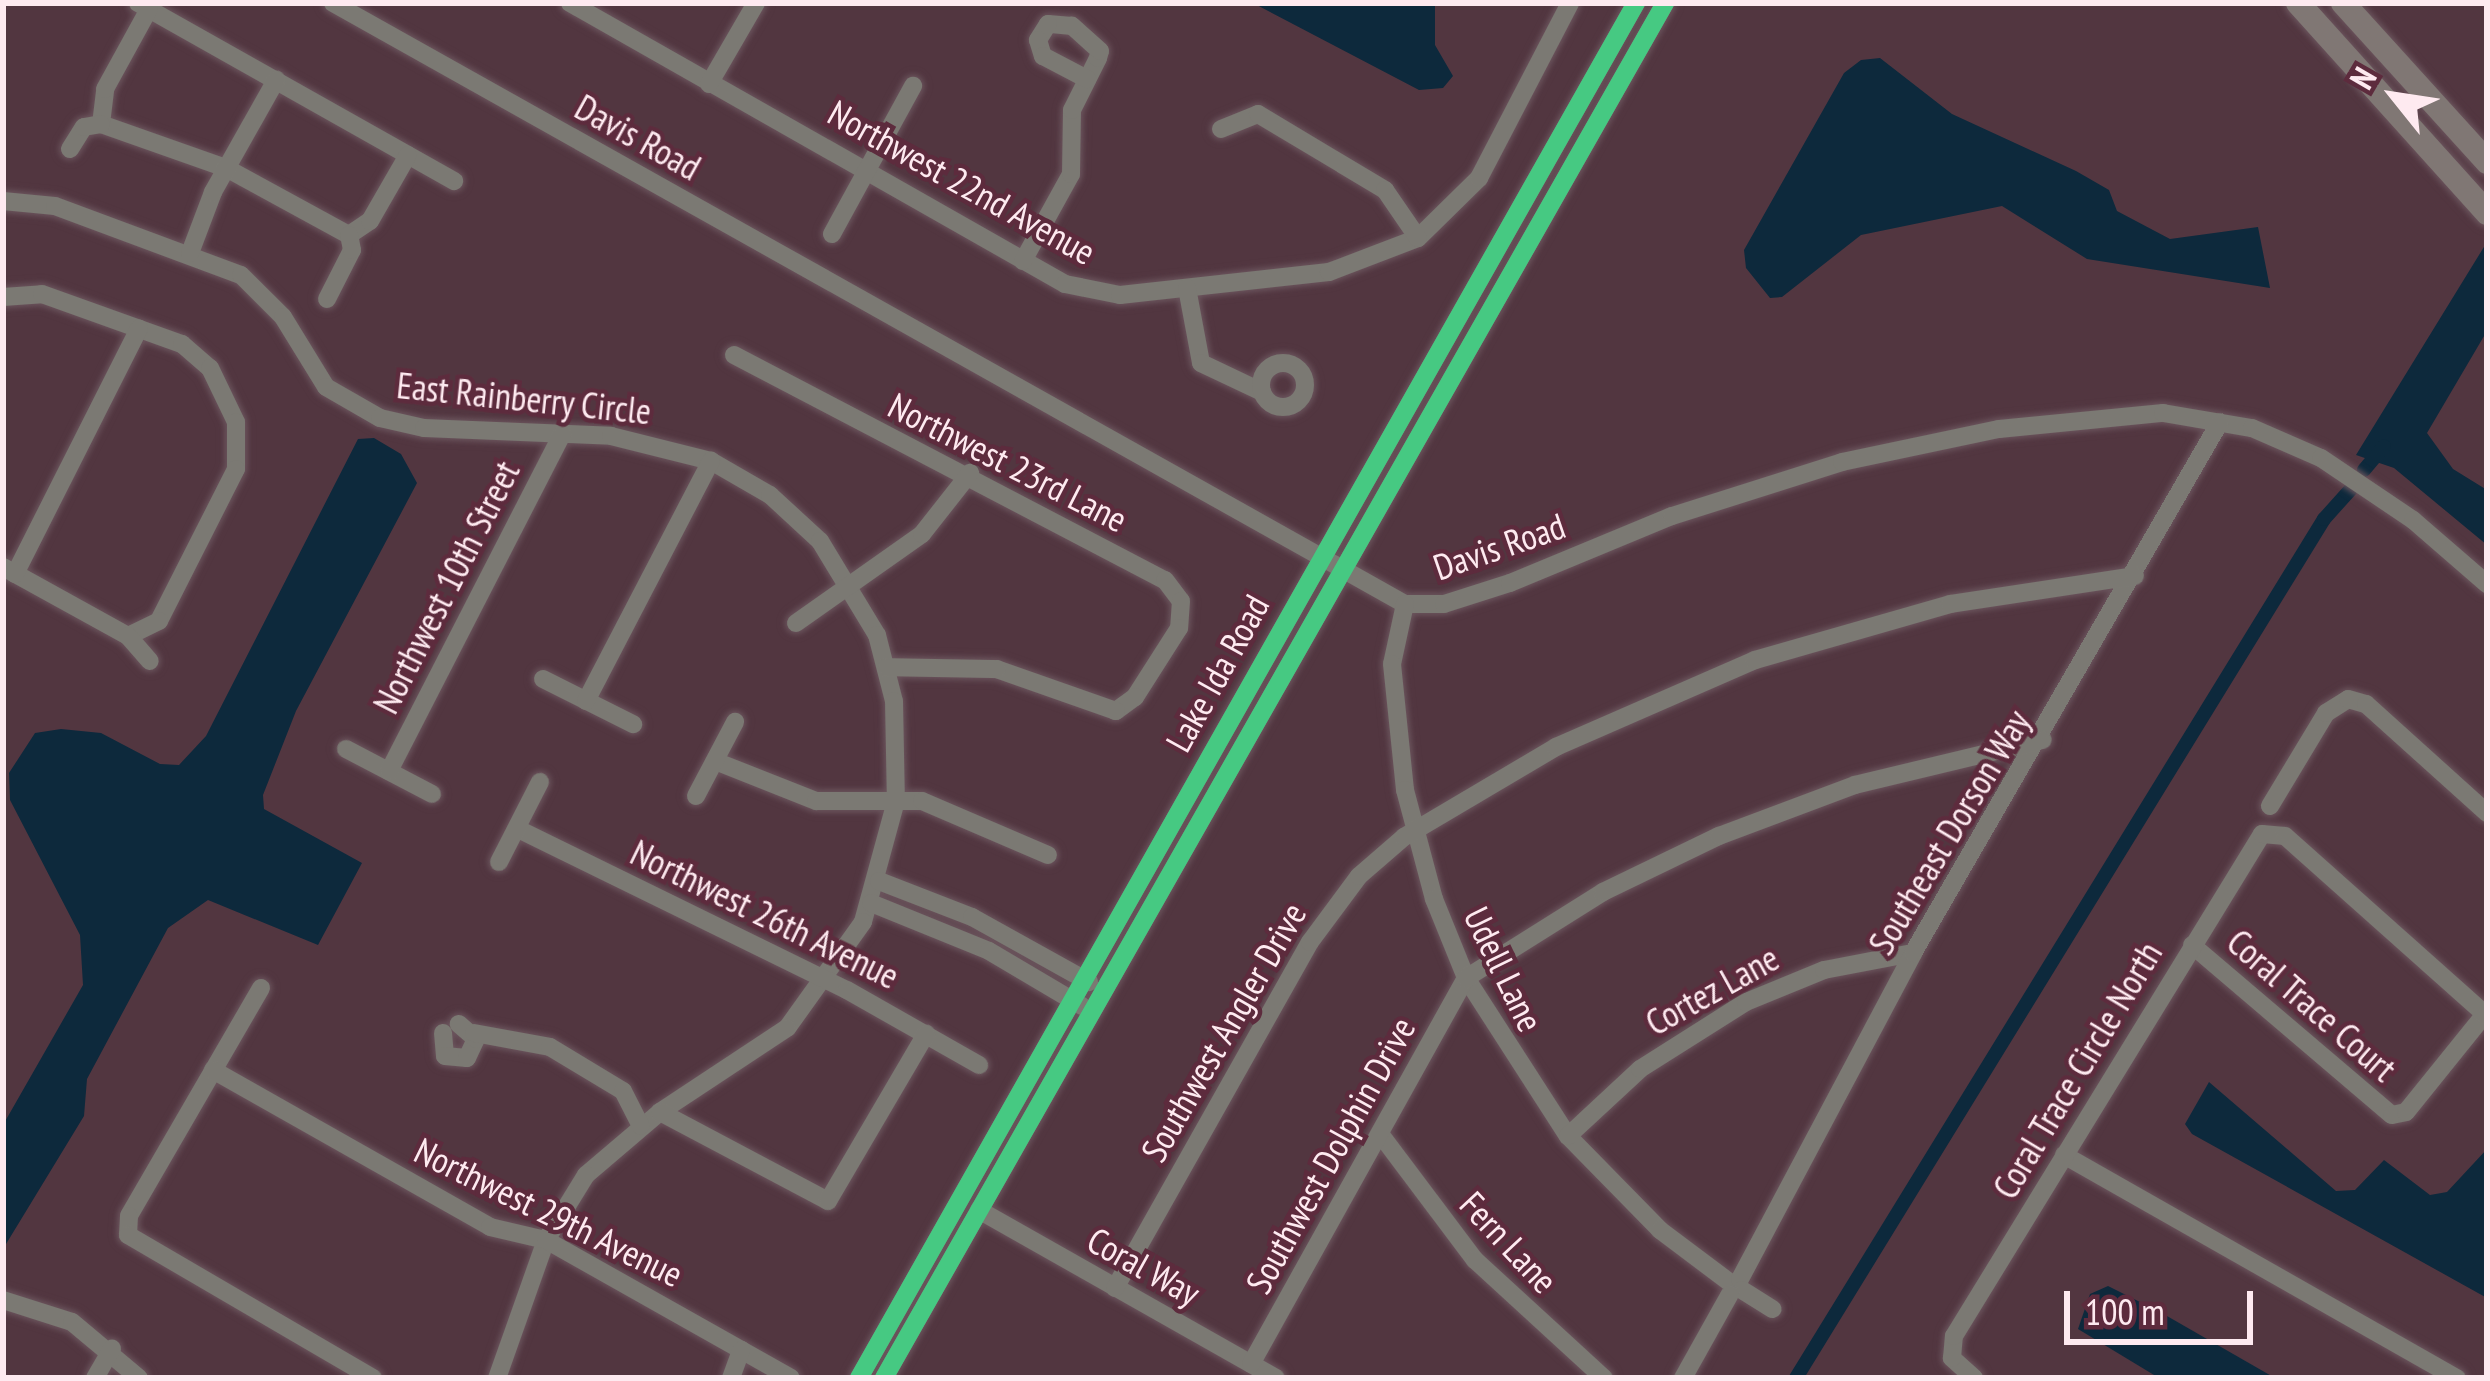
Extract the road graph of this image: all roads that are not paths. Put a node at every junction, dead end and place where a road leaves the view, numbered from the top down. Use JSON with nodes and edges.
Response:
{"nodes":[{"id":1,"x":333,"y":3,"type":"edge"},
{"id":2,"x":570,"y":3,"type":"edge"},
{"id":3,"x":756,"y":3,"type":"edge"},
{"id":4,"x":1570,"y":3,"type":"edge"},
{"id":5,"x":1636,"y":3,"type":"edge"},
{"id":6,"x":1665,"y":3,"type":"edge"},
{"id":7,"x":2298,"y":3,"type":"edge"},
{"id":8,"x":2343,"y":3,"type":"edge"},
{"id":9,"x":144,"y":6,"type":"edge"},
{"id":10,"x":2350,"y":62,"type":"junction"},
{"id":11,"x":2407,"y":73,"type":"junction"},
{"id":12,"x":1087,"y":79,"type":"dead end"},
{"id":13,"x":276,"y":80,"type":"junction"},
{"id":14,"x":709,"y":84,"type":"junction"},
{"id":15,"x":913,"y":86,"type":"dead end"},
{"id":16,"x":101,"y":124,"type":"junction"},
{"id":17,"x":1221,"y":129,"type":"dead end"},
{"id":18,"x":70,"y":149,"type":"dead end"},
{"id":19,"x":408,"y":154,"type":"junction"},
{"id":20,"x":2487,"y":163,"type":"edge"},
{"id":21,"x":869,"y":167,"type":"junction"},
{"id":22,"x":226,"y":168,"type":"junction"},
{"id":23,"x":454,"y":182,"type":"dead end"},
{"id":24,"x":3,"y":201,"type":"edge"},
{"id":25,"x":1518,"y":208,"type":"junction"},
{"id":26,"x":2483,"y":208,"type":"edge"},
{"id":27,"x":832,"y":234,"type":"dead end"},
{"id":28,"x":349,"y":235,"type":"junction"},
{"id":29,"x":1418,"y":238,"type":"junction"},
{"id":30,"x":1520,"y":253,"type":"junction"},
{"id":31,"x":190,"y":254,"type":"junction"},
{"id":32,"x":1023,"y":261,"type":"junction"},
{"id":33,"x":1187,"y":288,"type":"junction"},
{"id":34,"x":3,"y":297,"type":"edge"},
{"id":35,"x":327,"y":298,"type":"dead end"},
{"id":36,"x":139,"y":328,"type":"junction"},
{"id":37,"x":734,"y":355,"type":"dead end"},
{"id":38,"x":1262,"y":392,"type":"dead end"},
{"id":39,"x":2220,"y":422,"type":"junction"},
{"id":40,"x":562,"y":434,"type":"junction"},
{"id":41,"x":711,"y":461,"type":"junction"},
{"id":42,"x":970,"y":473,"type":"junction"},
{"id":43,"x":1319,"y":559,"type":"junction"},
{"id":44,"x":9,"y":571,"type":"edge"},
{"id":45,"x":1340,"y":571,"type":"junction"},
{"id":46,"x":2135,"y":576,"type":"junction"},
{"id":47,"x":851,"y":583,"type":"junction"},
{"id":48,"x":2487,"y":584,"type":"edge"},
{"id":49,"x":1405,"y":604,"type":"junction"},
{"id":50,"x":796,"y":622,"type":"dead end"},
{"id":51,"x":128,"y":636,"type":"junction"},
{"id":52,"x":150,"y":661,"type":"dead end"},
{"id":53,"x":887,"y":667,"type":"junction"},
{"id":54,"x":543,"y":679,"type":"dead end"},
{"id":55,"x":586,"y":700,"type":"junction"},
{"id":56,"x":735,"y":722,"type":"dead end"},
{"id":57,"x":633,"y":724,"type":"dead end"},
{"id":58,"x":2043,"y":740,"type":"junction"},
{"id":59,"x":346,"y":749,"type":"dead end"},
{"id":60,"x":715,"y":761,"type":"junction"},
{"id":61,"x":389,"y":771,"type":"junction"},
{"id":62,"x":540,"y":782,"type":"dead end"},
{"id":63,"x":432,"y":794,"type":"dead end"},
{"id":64,"x":696,"y":796,"type":"dead end"},
{"id":65,"x":896,"y":801,"type":"junction"},
{"id":66,"x":2270,"y":806,"type":"dead end"},
{"id":67,"x":2487,"y":813,"type":"edge"},
{"id":68,"x":518,"y":829,"type":"junction"},
{"id":69,"x":1414,"y":831,"type":"junction"},
{"id":70,"x":1048,"y":855,"type":"dead end"},
{"id":71,"x":499,"y":862,"type":"dead end"},
{"id":72,"x":879,"y":881,"type":"junction"},
{"id":73,"x":871,"y":903,"type":"junction"},
{"id":74,"x":2192,"y":945,"type":"junction"},
{"id":75,"x":1913,"y":953,"type":"junction"},
{"id":76,"x":1466,"y":978,"type":"junction"},
{"id":77,"x":1083,"y":979,"type":"junction"},
{"id":78,"x":826,"y":983,"type":"junction"},
{"id":79,"x":261,"y":988,"type":"dead end"},
{"id":80,"x":1104,"y":990,"type":"junction"},
{"id":81,"x":1072,"y":1000,"type":"junction"},
{"id":82,"x":1092,"y":1011,"type":"junction"},
{"id":83,"x":2486,"y":1015,"type":"edge"},
{"id":84,"x":458,"y":1030,"type":"dead end"},
{"id":85,"x":926,"y":1034,"type":"junction"},
{"id":86,"x":979,"y":1064,"type":"dead end"},
{"id":87,"x":213,"y":1070,"type":"junction"},
{"id":88,"x":660,"y":1112,"type":"junction"},
{"id":89,"x":641,"y":1126,"type":"junction"},
{"id":90,"x":1381,"y":1135,"type":"junction"},
{"id":91,"x":1568,"y":1136,"type":"junction"},
{"id":92,"x":2064,"y":1155,"type":"junction"},
{"id":93,"x":979,"y":1210,"type":"junction"},
{"id":94,"x":546,"y":1240,"type":"junction"},
{"id":95,"x":1735,"y":1286,"type":"junction"},
{"id":96,"x":1115,"y":1288,"type":"junction"},
{"id":97,"x":3,"y":1300,"type":"edge"},
{"id":98,"x":1773,"y":1309,"type":"dead end"},
{"id":99,"x":112,"y":1349,"type":"junction"},
{"id":100,"x":741,"y":1350,"type":"junction"},
{"id":101,"x":1251,"y":1364,"type":"junction"},
{"id":102,"x":95,"y":1378,"type":"edge"},
{"id":103,"x":139,"y":1378,"type":"edge"},
{"id":104,"x":373,"y":1378,"type":"edge"},
{"id":105,"x":497,"y":1378,"type":"edge"},
{"id":106,"x":731,"y":1378,"type":"edge"},
{"id":107,"x":791,"y":1378,"type":"edge"},
{"id":108,"x":859,"y":1378,"type":"edge"},
{"id":109,"x":884,"y":1378,"type":"edge"},
{"id":110,"x":1276,"y":1378,"type":"edge"},
{"id":111,"x":1604,"y":1378,"type":"edge"},
{"id":112,"x":1683,"y":1378,"type":"edge"},
{"id":113,"x":1974,"y":1378,"type":"edge"},
{"id":114,"x":2457,"y":1378,"type":"edge"}],
"edges":[{"from":1,"to":43,"type":"street","name":"Davis Road"},
{"from":2,"to":14,"type":"street","name":"Northwest 22nd Avenue"},
{"from":3,"to":14,"type":"street"},
{"from":4,"to":29,"type":"street","name":"Northwest 22nd Avenue"},
{"from":5,"to":25,"type":"street","name":"Lake Ida Road"},
{"from":6,"to":30,"type":"street","name":"Lake Ida Road"},
{"from":7,"to":10,"type":"main road"},
{"from":8,"to":11,"type":"main road"},
{"from":9,"to":13,"type":"street"},
{"from":9,"to":16,"type":"street"},
{"from":10,"to":11,"type":"main road"},
{"from":10,"to":26,"type":"main road"},
{"from":11,"to":20,"type":"main road"},
{"from":12,"to":32,"type":"street"},
{"from":13,"to":19,"type":"street"},
{"from":13,"to":22,"type":"street"},
{"from":14,"to":21,"type":"street","name":"Northwest 22nd Avenue"},
{"from":15,"to":21,"type":"street"},
{"from":16,"to":18,"type":"street"},
{"from":16,"to":22,"type":"street"},
{"from":17,"to":29,"type":"street"},
{"from":19,"to":23,"type":"street"},
{"from":19,"to":28,"type":"street"},
{"from":21,"to":27,"type":"street"},
{"from":21,"to":32,"type":"street","name":"Northwest 22nd Avenue"},
{"from":22,"to":28,"type":"street"},
{"from":22,"to":31,"type":"street"},
{"from":24,"to":31,"type":"street","name":"East Rainberry Circle"},
{"from":25,"to":30,"type":"street"},
{"from":25,"to":43,"type":"street","name":"Lake Ida Road"},
{"from":28,"to":35,"type":"street"},
{"from":29,"to":33,"type":"street","name":"Northwest 22nd Avenue"},
{"from":30,"to":45,"type":"street","name":"Lake Ida Road"},
{"from":31,"to":40,"type":"street","name":"East Rainberry Circle"},
{"from":32,"to":33,"type":"street","name":"Northwest 22nd Avenue"},
{"from":33,"to":38,"type":"street"},
{"from":34,"to":36,"type":"street"},
{"from":36,"to":44,"type":"street"},
{"from":36,"to":51,"type":"street"},
{"from":37,"to":42,"type":"street","name":"Northwest 23rd Lane"},
{"from":39,"to":46,"type":"street","name":"Southeast Dorson Way"},
{"from":39,"to":48,"type":"street","name":"Davis Road"},
{"from":39,"to":49,"type":"street","name":"Davis Road"},
{"from":40,"to":41,"type":"street","name":"East Rainberry Circle"},
{"from":40,"to":61,"type":"street","name":"Northwest 10th Street"},
{"from":41,"to":47,"type":"street","name":"East Rainberry Circle"},
{"from":41,"to":55,"type":"street"},
{"from":42,"to":47,"type":"street"},
{"from":42,"to":53,"type":"street","name":"Northwest 23rd Lane"},
{"from":43,"to":45,"type":"street","name":"Davis Road"},
{"from":43,"to":77,"type":"street","name":"Lake Ida Road"},
{"from":44,"to":51,"type":"street"},
{"from":45,"to":49,"type":"street","name":"Davis Road"},
{"from":45,"to":80,"type":"street","name":"Lake Ida Road"},
{"from":46,"to":58,"type":"street","name":"Southeast Dorson Way"},
{"from":46,"to":69,"type":"street","name":"Southwest Angler Drive"},
{"from":47,"to":50,"type":"street"},
{"from":47,"to":53,"type":"street","name":"East Rainberry Circle"},
{"from":49,"to":69,"type":"street","name":"Udell Lane"},
{"from":51,"to":52,"type":"street"},
{"from":53,"to":65,"type":"street","name":"East Rainberry Circle"},
{"from":54,"to":55,"type":"street"},
{"from":55,"to":57,"type":"street"},
{"from":56,"to":60,"type":"street"},
{"from":58,"to":75,"type":"street","name":"Southeast Dorson Way"},
{"from":58,"to":76,"type":"street"},
{"from":59,"to":61,"type":"street","name":"Northwest 10th Street"},
{"from":60,"to":64,"type":"street"},
{"from":60,"to":65,"type":"street"},
{"from":61,"to":63,"type":"street","name":"Northwest 10th Street"},
{"from":62,"to":68,"type":"street"},
{"from":65,"to":70,"type":"street"},
{"from":65,"to":72,"type":"street","name":"East Rainberry Circle"},
{"from":66,"to":67,"type":"street"},
{"from":68,"to":71,"type":"street"},
{"from":68,"to":78,"type":"street","name":"Northwest 26th Avenue"},
{"from":69,"to":76,"type":"street","name":"Udell Lane"},
{"from":69,"to":96,"type":"street","name":"Southwest Angler Drive"},
{"from":72,"to":73,"type":"street","name":"East Rainberry Circle"},
{"from":72,"to":77,"type":"street"},
{"from":73,"to":78,"type":"street","name":"East Rainberry Circle"},
{"from":73,"to":81,"type":"street"},
{"from":74,"to":83,"type":"street","name":"Coral Trace Court"},
{"from":74,"to":83,"type":"street","name":"Coral Trace Circle North"},
{"from":74,"to":92,"type":"street","name":"Coral Trace Circle North"},
{"from":75,"to":91,"type":"street","name":"Cortez Lane"},
{"from":75,"to":95,"type":"street","name":"Southeast Dorson Way"},
{"from":76,"to":90,"type":"street","name":"Southwest Dolphin Drive"},
{"from":76,"to":91,"type":"street","name":"Udell Lane"},
{"from":77,"to":80,"type":"street"},
{"from":77,"to":81,"type":"street","name":"Lake Ida Road"},
{"from":78,"to":85,"type":"street","name":"Northwest 26th Avenue"},
{"from":78,"to":88,"type":"street","name":"East Rainberry Circle"},
{"from":79,"to":87,"type":"street"},
{"from":80,"to":82,"type":"street","name":"Lake Ida Road"},
{"from":81,"to":82,"type":"street"},
{"from":81,"to":108,"type":"street","name":"Lake Ida Road"},
{"from":82,"to":93,"type":"street","name":"Lake Ida Road"},
{"from":84,"to":89,"type":"street"},
{"from":85,"to":86,"type":"street","name":"Northwest 26th Avenue"},
{"from":85,"to":88,"type":"street"},
{"from":87,"to":94,"type":"street","name":"Northwest 29th Avenue"},
{"from":87,"to":104,"type":"street"},
{"from":88,"to":89,"type":"street","name":"East Rainberry Circle"},
{"from":89,"to":94,"type":"street","name":"East Rainberry Circle"},
{"from":90,"to":101,"type":"street","name":"Southwest Dolphin Drive"},
{"from":90,"to":111,"type":"street","name":"Fern Lane"},
{"from":91,"to":95,"type":"street","name":"Udell Lane"},
{"from":92,"to":113,"type":"street","name":"Coral Trace Circle North"},
{"from":92,"to":114,"type":"street"},
{"from":93,"to":96,"type":"street","name":"Coral Way"},
{"from":93,"to":109,"type":"street","name":"Lake Ida Road"},
{"from":94,"to":100,"type":"street","name":"Northwest 29th Avenue"},
{"from":94,"to":105,"type":"street","name":"East Rainberry Circle"},
{"from":95,"to":98,"type":"street","name":"Udell Lane"},
{"from":95,"to":112,"type":"street","name":"Southeast Dorson Way"},
{"from":96,"to":101,"type":"street","name":"Coral Way"},
{"from":97,"to":99,"type":"street"},
{"from":99,"to":102,"type":"street"},
{"from":99,"to":103,"type":"street"},
{"from":100,"to":106,"type":"street"},
{"from":100,"to":107,"type":"street","name":"Northwest 29th Avenue"},
{"from":101,"to":110,"type":"street","name":"Coral Way"}]}
